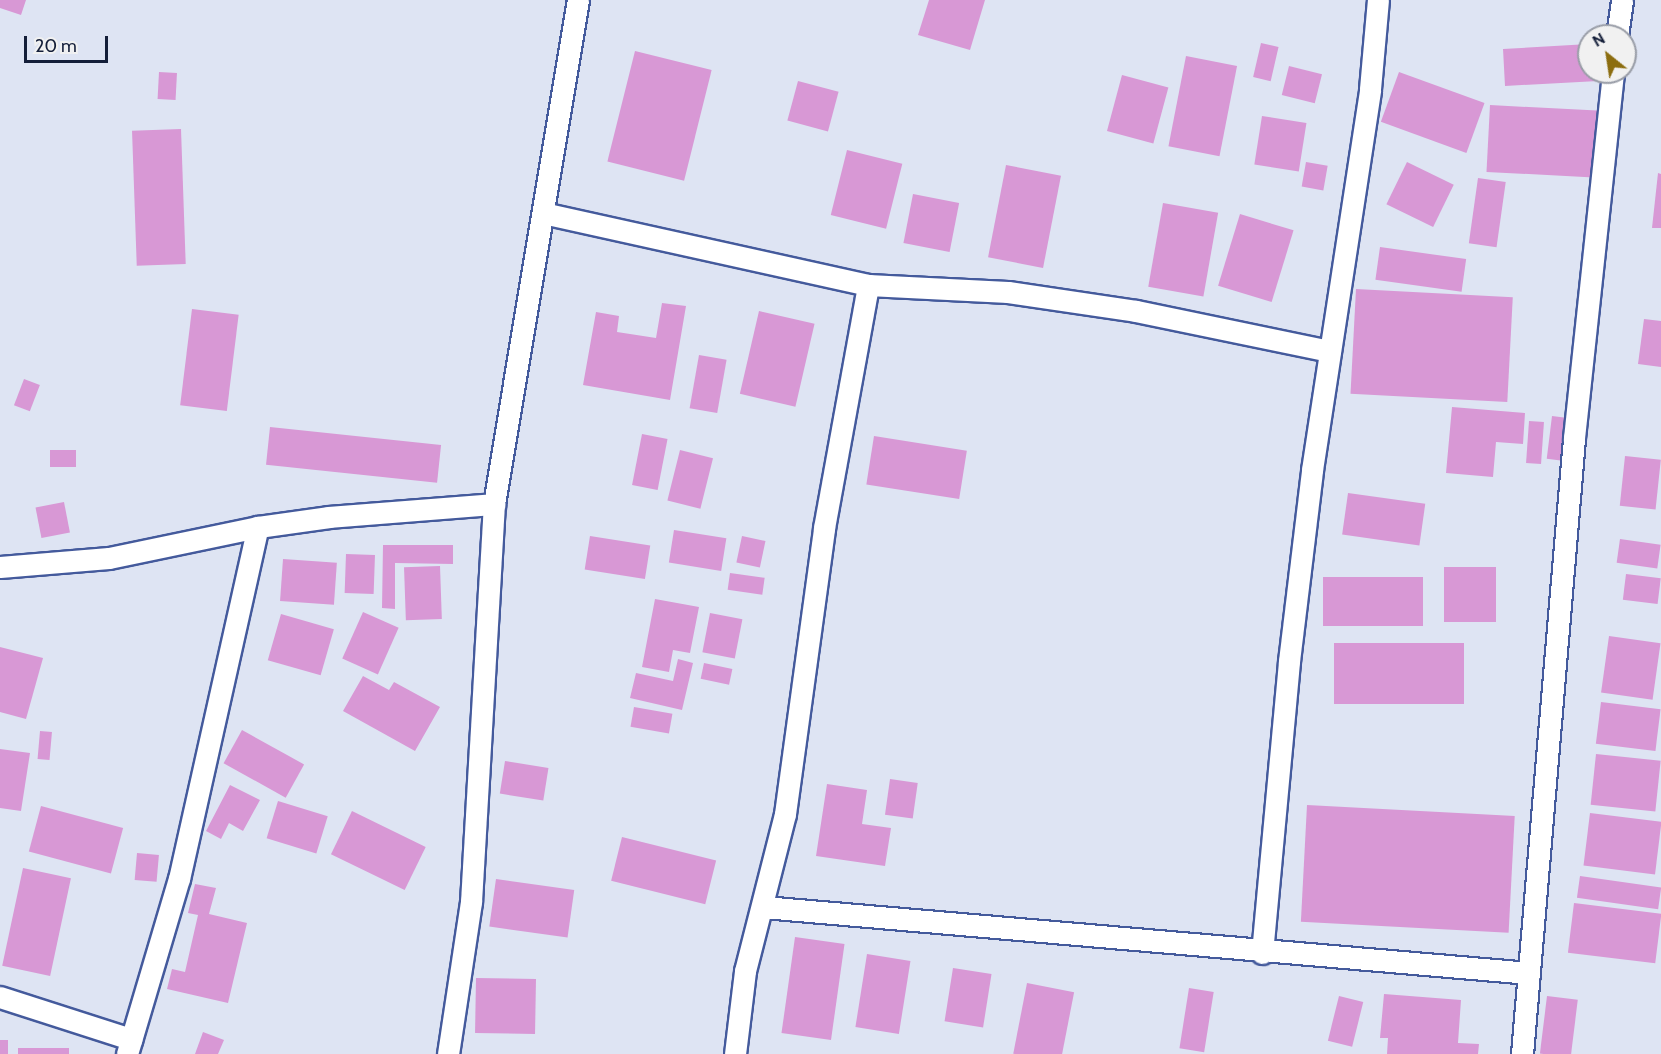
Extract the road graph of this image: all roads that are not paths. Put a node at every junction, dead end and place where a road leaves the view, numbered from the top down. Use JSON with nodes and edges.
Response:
{"nodes":[{"id":1,"x":578,"y":0,"type":"edge"},
{"id":2,"x":1378,"y":0,"type":"edge"},
{"id":3,"x":1622,"y":0,"type":"edge"},
{"id":4,"x":1619,"y":24,"type":"edge"},
{"id":5,"x":1612,"y":84,"type":"edge"},
{"id":6,"x":543,"y":213,"type":"junction"},
{"id":7,"x":868,"y":285,"type":"junction"},
{"id":8,"x":1330,"y":351,"type":"junction"},
{"id":9,"x":494,"y":504,"type":"junction"},
{"id":10,"x":258,"y":527,"type":"junction"},
{"id":11,"x":0,"y":567,"type":"edge"},
{"id":12,"x":764,"y":907,"type":"junction"},
{"id":13,"x":1262,"y":953,"type":"junction"},
{"id":14,"x":1529,"y":973,"type":"junction"},
{"id":15,"x":0,"y":997,"type":"edge"},
{"id":16,"x":129,"y":1046,"type":"edge"},
{"id":17,"x":448,"y":1054,"type":"edge"},
{"id":18,"x":735,"y":1054,"type":"edge"},
{"id":19,"x":1522,"y":1054,"type":"edge"}],
"edges":[{"from":1,"to":6,"type":"street"},
{"from":2,"to":8,"type":"street"},
{"from":3,"to":4,"type":"street"},
{"from":5,"to":14,"type":"street"},
{"from":6,"to":7,"type":"street"},
{"from":6,"to":9,"type":"street"},
{"from":7,"to":8,"type":"street"},
{"from":7,"to":12,"type":"street"},
{"from":8,"to":13,"type":"street"},
{"from":9,"to":10,"type":"street"},
{"from":9,"to":17,"type":"street"},
{"from":10,"to":11,"type":"street"},
{"from":10,"to":16,"type":"street"},
{"from":12,"to":13,"type":"street"},
{"from":12,"to":18,"type":"street"},
{"from":13,"to":14,"type":"street"},
{"from":14,"to":19,"type":"street"},
{"from":15,"to":16,"type":"street"}]}
